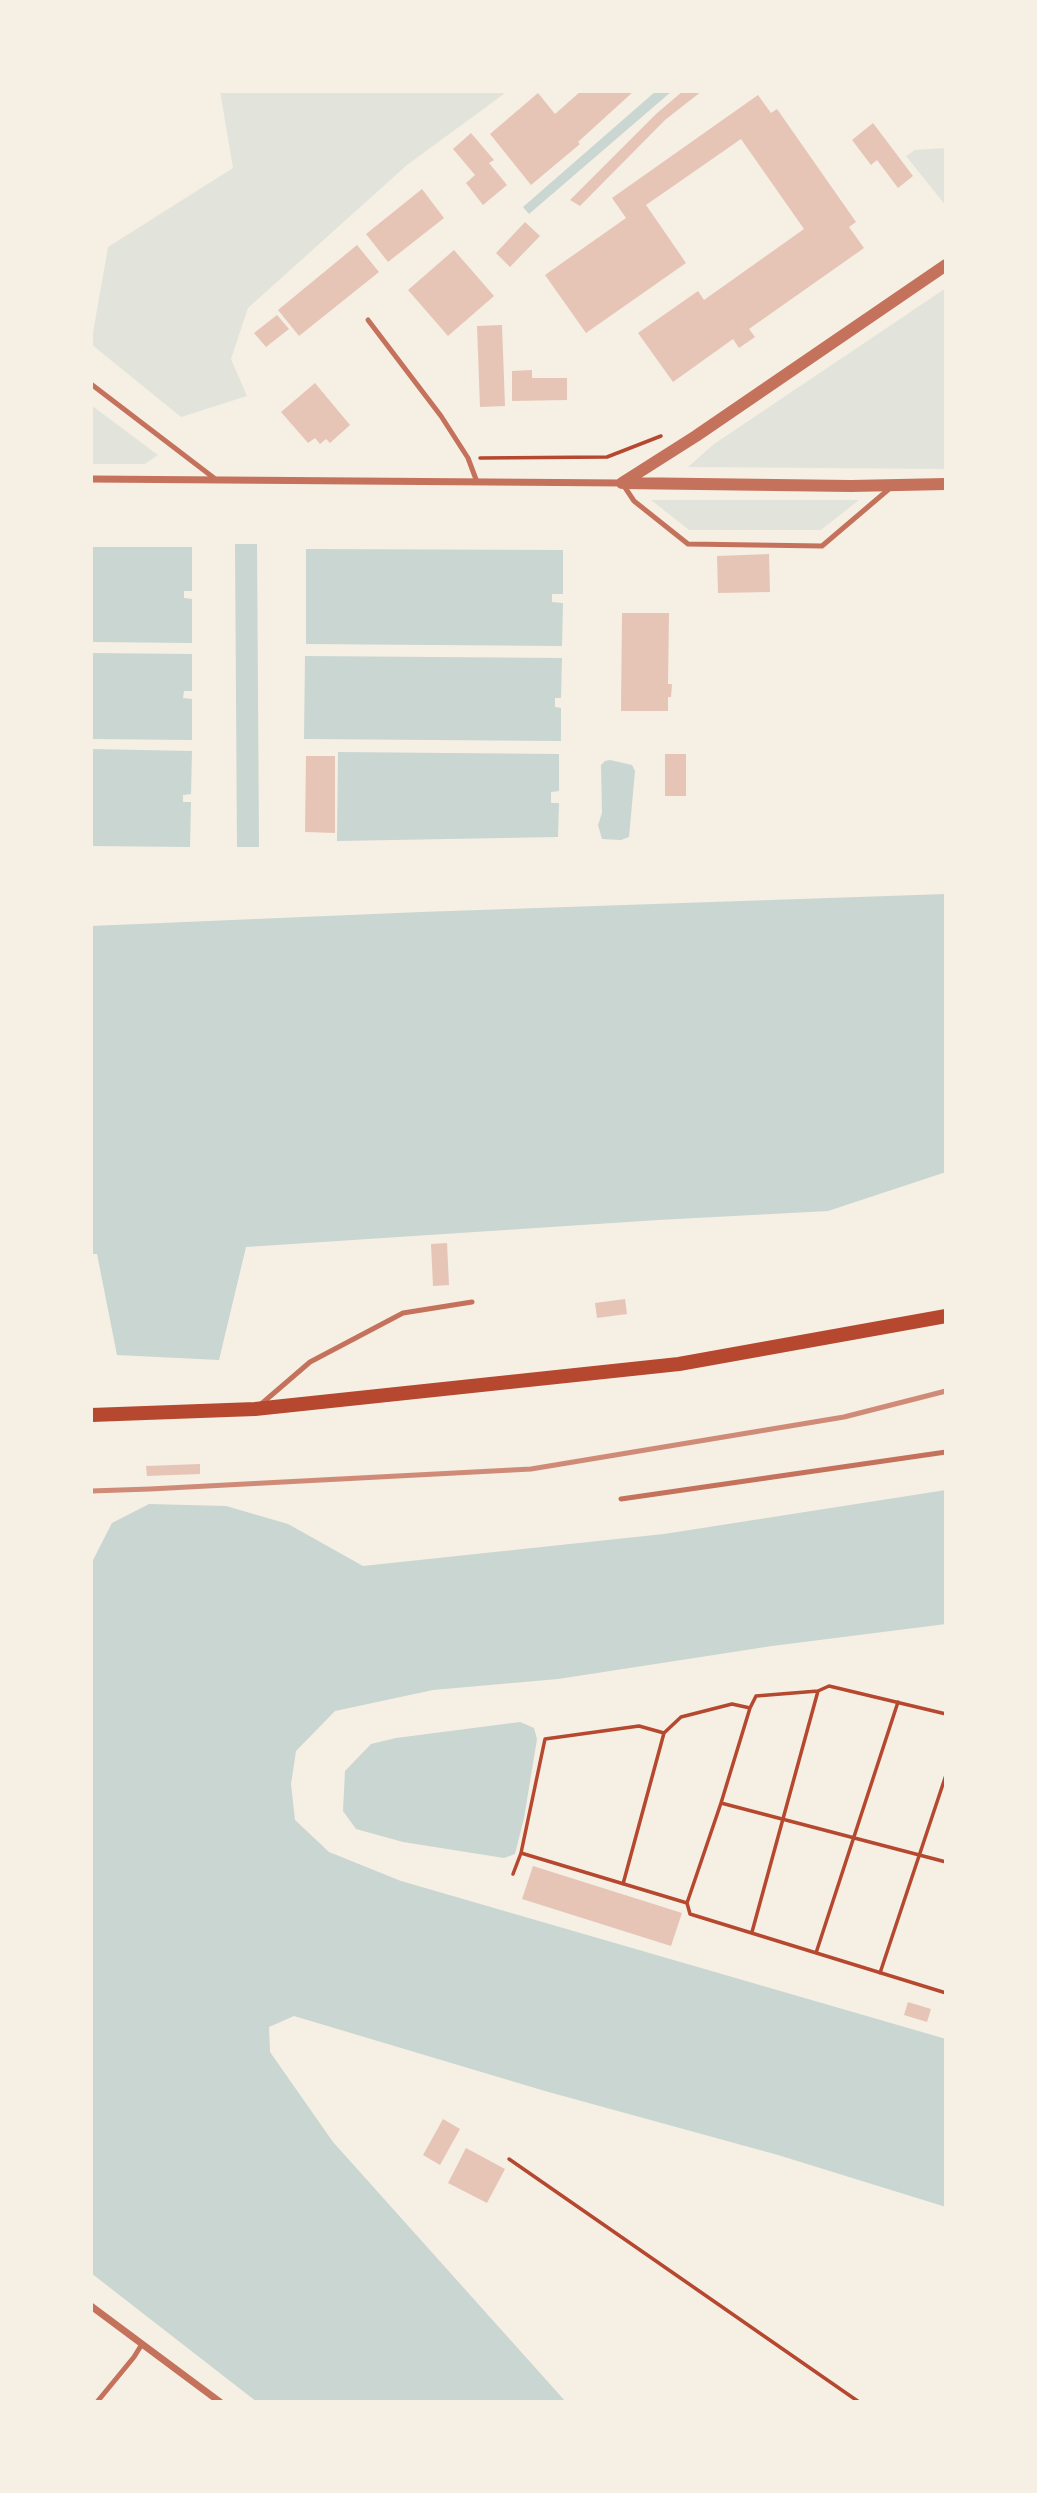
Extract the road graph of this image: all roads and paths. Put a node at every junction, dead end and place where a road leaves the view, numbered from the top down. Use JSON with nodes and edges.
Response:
{"nodes":[{"id":1,"x":946,"y":265,"type":"edge"},
{"id":2,"x":368,"y":320,"type":"dead end"},
{"id":3,"x":91,"y":384,"type":"edge"},
{"id":4,"x":667,"y":433,"type":"dead end"},
{"id":5,"x":468,"y":458,"type":"junction"},
{"id":6,"x":214,"y":478,"type":"junction"},
{"id":7,"x":91,"y":479,"type":"edge"},
{"id":8,"x":477,"y":482,"type":"junction"},
{"id":9,"x":622,"y":483,"type":"junction"},
{"id":10,"x":946,"y":484,"type":"edge"},
{"id":11,"x":893,"y":485,"type":"junction"},
{"id":12,"x":472,"y":1302,"type":"dead end"},
{"id":13,"x":946,"y":1316,"type":"edge"},
{"id":14,"x":255,"y":1409,"type":"junction"},
{"id":15,"x":91,"y":1415,"type":"edge"},
{"id":16,"x":946,"y":1452,"type":"edge"},
{"id":17,"x":621,"y":1499,"type":"dead end"},
{"id":18,"x":818,"y":1691,"type":"junction"},
{"id":19,"x":898,"y":1702,"type":"junction"},
{"id":20,"x":750,"y":1708,"type":"junction"},
{"id":21,"x":946,"y":1714,"type":"edge"},
{"id":22,"x":664,"y":1733,"type":"junction"},
{"id":23,"x":946,"y":1775,"type":"edge"},
{"id":24,"x":721,"y":1803,"type":"junction"},
{"id":25,"x":784,"y":1819,"type":"junction"},
{"id":26,"x":855,"y":1838,"type":"junction"},
{"id":27,"x":521,"y":1853,"type":"junction"},
{"id":28,"x":920,"y":1855,"type":"junction"},
{"id":29,"x":946,"y":1862,"type":"edge"},
{"id":30,"x":513,"y":1874,"type":"dead end"},
{"id":31,"x":622,"y":1884,"type":"junction"},
{"id":32,"x":687,"y":1903,"type":"junction"},
{"id":33,"x":751,"y":1933,"type":"junction"},
{"id":34,"x":816,"y":1953,"type":"junction"},
{"id":35,"x":880,"y":1973,"type":"junction"},
{"id":36,"x":946,"y":1984,"type":"edge"},
{"id":37,"x":944,"y":1993,"type":"edge"},
{"id":38,"x":509,"y":2160,"type":"dead end"},
{"id":39,"x":91,"y":2306,"type":"edge"},
{"id":40,"x":142,"y":2344,"type":"junction"},
{"id":41,"x":97,"y":2402,"type":"edge"},
{"id":42,"x":220,"y":2402,"type":"edge"},
{"id":43,"x":859,"y":2402,"type":"edge"}],
"edges":[{"from":1,"to":9,"type":"street"},
{"from":2,"to":5,"type":"lane"},
{"from":3,"to":6,"type":"lane"},
{"from":4,"to":5,"type":"path"},
{"from":5,"to":8,"type":"lane"},
{"from":6,"to":7,"type":"street"},
{"from":6,"to":8,"type":"street"},
{"from":8,"to":9,"type":"street"},
{"from":9,"to":11,"type":"street"},
{"from":9,"to":11,"type":"lane"},
{"from":10,"to":11,"type":"street"},
{"from":12,"to":14,"type":"lane"},
{"from":13,"to":14,"type":"main road"},
{"from":14,"to":15,"type":"main road"},
{"from":16,"to":17,"type":"lane"},
{"from":18,"to":19,"type":"path"},
{"from":18,"to":20,"type":"path"},
{"from":18,"to":25,"type":"path"},
{"from":19,"to":21,"type":"path"},
{"from":19,"to":26,"type":"path"},
{"from":20,"to":22,"type":"path"},
{"from":20,"to":24,"type":"path"},
{"from":22,"to":27,"type":"path"},
{"from":22,"to":31,"type":"path"},
{"from":23,"to":28,"type":"path"},
{"from":24,"to":25,"type":"path"},
{"from":24,"to":32,"type":"path"},
{"from":25,"to":26,"type":"path"},
{"from":25,"to":33,"type":"path"},
{"from":26,"to":28,"type":"path"},
{"from":26,"to":34,"type":"path"},
{"from":27,"to":30,"type":"path"},
{"from":27,"to":31,"type":"path"},
{"from":28,"to":29,"type":"path"},
{"from":28,"to":35,"type":"path"},
{"from":31,"to":32,"type":"path"},
{"from":32,"to":33,"type":"path"},
{"from":33,"to":34,"type":"path"},
{"from":34,"to":35,"type":"path"},
{"from":35,"to":37,"type":"path"},
{"from":36,"to":37,"type":"path"},
{"from":38,"to":43,"type":"path"},
{"from":39,"to":40,"type":"street"},
{"from":40,"to":41,"type":"lane"},
{"from":40,"to":42,"type":"street"}]}
